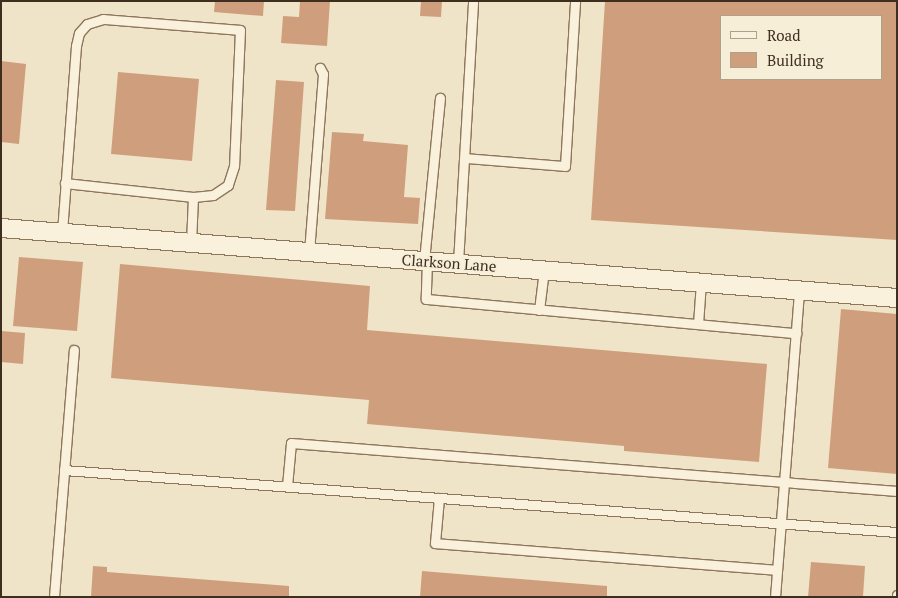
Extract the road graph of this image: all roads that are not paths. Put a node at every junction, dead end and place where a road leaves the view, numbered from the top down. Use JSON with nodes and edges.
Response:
{"nodes":[{"id":1,"x":473,"y":1,"type":"edge"},
{"id":2,"x":574,"y":1,"type":"edge"},
{"id":3,"x":320,"y":68,"type":"dead end"},
{"id":4,"x":440,"y":98,"type":"dead end"},
{"id":5,"x":464,"y":158,"type":"junction"},
{"id":6,"x":65,"y":183,"type":"junction"},
{"id":7,"x":193,"y":197,"type":"junction"},
{"id":8,"x":1,"y":228,"type":"edge"},
{"id":9,"x":62,"y":232,"type":"junction"},
{"id":10,"x":191,"y":243,"type":"junction"},
{"id":11,"x":309,"y":252,"type":"junction"},
{"id":12,"x":425,"y":261,"type":"junction"},
{"id":13,"x":458,"y":263,"type":"junction"},
{"id":14,"x":544,"y":270,"type":"junction"},
{"id":15,"x":701,"y":282,"type":"junction"},
{"id":16,"x":799,"y":290,"type":"junction"},
{"id":17,"x":897,"y":298,"type":"edge"},
{"id":18,"x":539,"y":310,"type":"junction"},
{"id":19,"x":698,"y":324,"type":"junction"},
{"id":20,"x":796,"y":333,"type":"junction"},
{"id":21,"x":74,"y":350,"type":"dead end"},
{"id":22,"x":64,"y":470,"type":"junction"},
{"id":23,"x":783,"y":482,"type":"junction"},
{"id":24,"x":288,"y":486,"type":"junction"},
{"id":25,"x":897,"y":490,"type":"edge"},
{"id":26,"x":439,"y":498,"type":"junction"},
{"id":27,"x":779,"y":523,"type":"junction"},
{"id":28,"x":897,"y":532,"type":"edge"},
{"id":29,"x":776,"y":570,"type":"junction"},
{"id":30,"x":54,"y":597,"type":"edge"},
{"id":31,"x":775,"y":597,"type":"edge"}],
"edges":[{"from":1,"to":5,"type":"lane"},
{"from":2,"to":5,"type":"lane"},
{"from":3,"to":11,"type":"lane"},
{"from":4,"to":12,"type":"lane"},
{"from":5,"to":13,"type":"lane"},
{"from":6,"to":7,"type":"lane"},
{"from":6,"to":7,"type":"lane"},
{"from":6,"to":9,"type":"lane"},
{"from":7,"to":10,"type":"lane"},
{"from":8,"to":9,"type":"street","name":"Clarkson Lane"},
{"from":9,"to":10,"type":"street","name":"Clarkson Lane"},
{"from":10,"to":11,"type":"street","name":"Clarkson Lane"},
{"from":11,"to":12,"type":"street","name":"Clarkson Lane"},
{"from":12,"to":13,"type":"street","name":"Clarkson Lane"},
{"from":12,"to":18,"type":"lane"},
{"from":13,"to":14,"type":"street","name":"Clarkson Lane"},
{"from":14,"to":15,"type":"street","name":"Clarkson Lane"},
{"from":14,"to":18,"type":"lane"},
{"from":15,"to":16,"type":"street","name":"Clarkson Lane"},
{"from":15,"to":19,"type":"lane"},
{"from":16,"to":17,"type":"street","name":"Clarkson Lane"},
{"from":16,"to":20,"type":"lane"},
{"from":18,"to":19,"type":"lane"},
{"from":19,"to":20,"type":"lane"},
{"from":20,"to":23,"type":"lane"},
{"from":21,"to":22,"type":"lane"},
{"from":22,"to":24,"type":"lane"},
{"from":22,"to":30,"type":"lane"},
{"from":23,"to":24,"type":"lane"},
{"from":23,"to":25,"type":"lane"},
{"from":23,"to":27,"type":"lane"},
{"from":24,"to":26,"type":"lane"},
{"from":26,"to":27,"type":"lane"},
{"from":26,"to":29,"type":"lane"},
{"from":27,"to":28,"type":"lane"},
{"from":27,"to":29,"type":"lane"},
{"from":29,"to":31,"type":"lane"}]}
